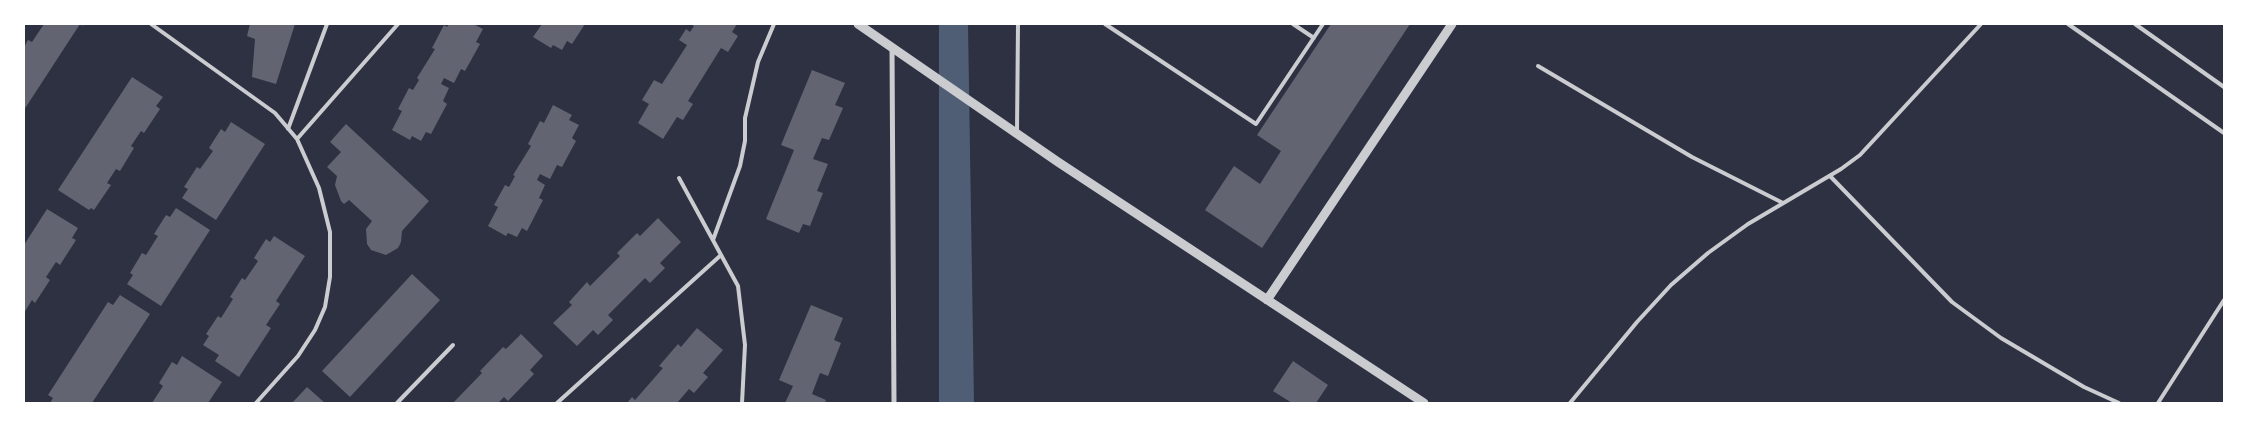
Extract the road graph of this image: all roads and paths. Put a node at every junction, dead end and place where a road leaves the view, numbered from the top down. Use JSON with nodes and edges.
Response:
{"nodes":[{"id":1,"x":152,"y":24,"type":"edge"},
{"id":2,"x":162,"y":24,"type":"edge"},
{"id":3,"x":327,"y":24,"type":"edge"},
{"id":4,"x":398,"y":24,"type":"edge"},
{"id":5,"x":774,"y":24,"type":"edge"},
{"id":6,"x":858,"y":24,"type":"edge"},
{"id":7,"x":1018,"y":24,"type":"edge"},
{"id":8,"x":1105,"y":24,"type":"edge"},
{"id":9,"x":1293,"y":24,"type":"edge"},
{"id":10,"x":1323,"y":24,"type":"edge"},
{"id":11,"x":1452,"y":24,"type":"edge"},
{"id":12,"x":1981,"y":24,"type":"edge"},
{"id":13,"x":2068,"y":24,"type":"edge"},
{"id":14,"x":2134,"y":24,"type":"edge"},
{"id":15,"x":161,"y":30,"type":"junction"},
{"id":16,"x":1314,"y":38,"type":"junction"},
{"id":17,"x":892,"y":47,"type":"junction"},
{"id":18,"x":1538,"y":66,"type":"dead end"},
{"id":19,"x":2224,"y":86,"type":"edge"},
{"id":20,"x":288,"y":129,"type":"junction"},
{"id":21,"x":1017,"y":133,"type":"junction"},
{"id":22,"x":2224,"y":133,"type":"edge"},
{"id":23,"x":297,"y":139,"type":"junction"},
{"id":24,"x":1830,"y":176,"type":"junction"},
{"id":25,"x":679,"y":178,"type":"dead end"},
{"id":26,"x":1783,"y":203,"type":"junction"},
{"id":27,"x":713,"y":240,"type":"junction"},
{"id":28,"x":721,"y":255,"type":"junction"},
{"id":29,"x":1267,"y":300,"type":"junction"},
{"id":30,"x":2224,"y":300,"type":"edge"},
{"id":31,"x":453,"y":345,"type":"dead end"},
{"id":32,"x":256,"y":403,"type":"edge"},
{"id":33,"x":397,"y":403,"type":"edge"},
{"id":34,"x":557,"y":403,"type":"edge"},
{"id":35,"x":742,"y":403,"type":"edge"},
{"id":36,"x":894,"y":403,"type":"edge"},
{"id":37,"x":1424,"y":403,"type":"edge"},
{"id":38,"x":1570,"y":403,"type":"edge"},
{"id":39,"x":2119,"y":403,"type":"edge"},
{"id":40,"x":2158,"y":403,"type":"edge"}],
"edges":[{"from":1,"to":15,"type":"lane"},
{"from":2,"to":15,"type":"lane"},
{"from":3,"to":20,"type":"lane"},
{"from":4,"to":23,"type":"lane"},
{"from":5,"to":27,"type":"lane"},
{"from":6,"to":17,"type":"street"},
{"from":7,"to":21,"type":"lane"},
{"from":8,"to":16,"type":"lane"},
{"from":9,"to":16,"type":"lane"},
{"from":10,"to":16,"type":"lane"},
{"from":11,"to":29,"type":"street"},
{"from":12,"to":24,"type":"lane"},
{"from":13,"to":22,"type":"lane"},
{"from":14,"to":19,"type":"lane"},
{"from":15,"to":20,"type":"lane"},
{"from":17,"to":21,"type":"street"},
{"from":17,"to":36,"type":"street"},
{"from":18,"to":26,"type":"lane"},
{"from":20,"to":23,"type":"lane"},
{"from":21,"to":29,"type":"street"},
{"from":23,"to":32,"type":"lane"},
{"from":24,"to":26,"type":"lane"},
{"from":24,"to":39,"type":"lane"},
{"from":25,"to":27,"type":"lane"},
{"from":26,"to":38,"type":"lane"},
{"from":27,"to":28,"type":"lane"},
{"from":28,"to":34,"type":"lane"},
{"from":28,"to":35,"type":"lane"},
{"from":29,"to":37,"type":"street"},
{"from":30,"to":40,"type":"lane"},
{"from":31,"to":33,"type":"lane"}]}
